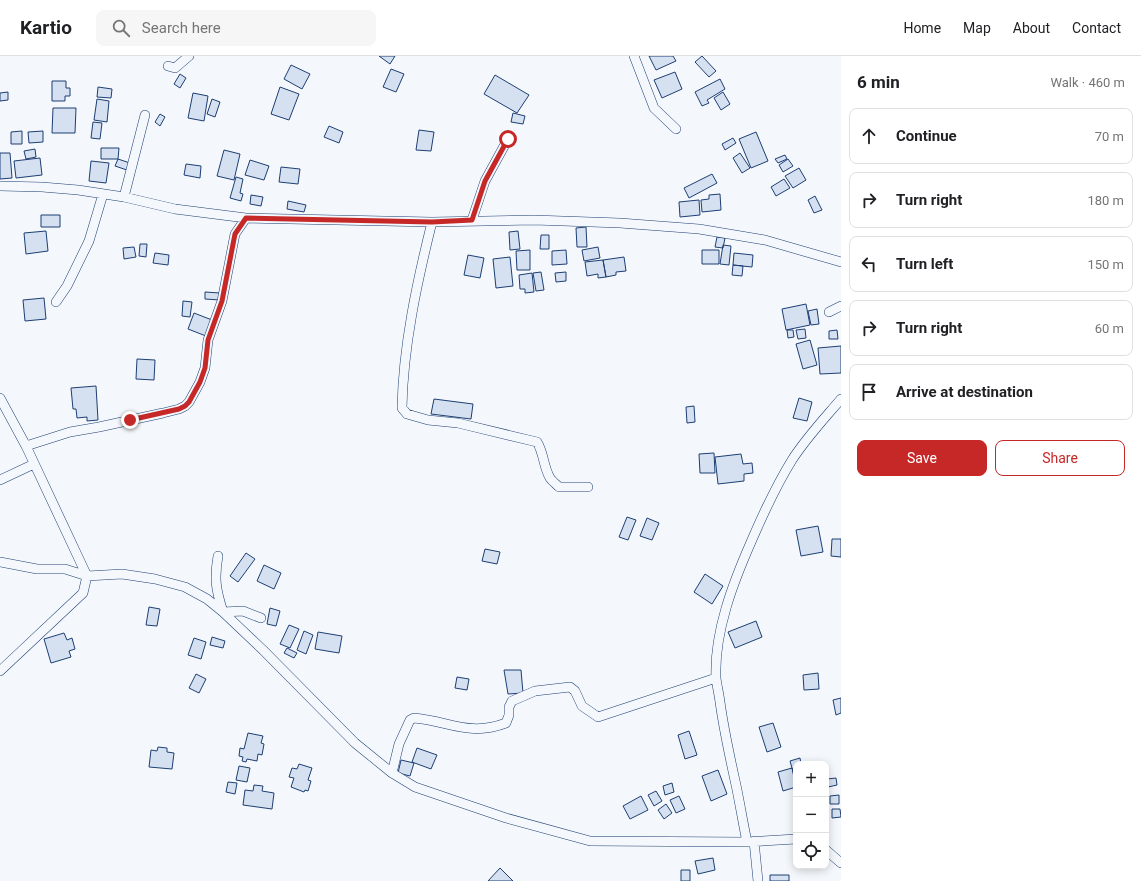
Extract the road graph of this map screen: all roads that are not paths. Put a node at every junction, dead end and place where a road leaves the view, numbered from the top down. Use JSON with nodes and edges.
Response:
{"nodes":[{"id":1,"x":189,"y":56,"type":"edge"},
{"id":2,"x":634,"y":56,"type":"edge"},
{"id":3,"x":168,"y":66,"type":"dead end"},
{"id":4,"x":145,"y":115,"type":"dead end"},
{"id":5,"x":676,"y":129,"type":"dead end"},
{"id":6,"x":508,"y":139,"type":"dead end"},
{"id":7,"x":0,"y":186,"type":"edge"},
{"id":8,"x":103,"y":194,"type":"junction"},
{"id":9,"x":124,"y":197,"type":"junction"},
{"id":10,"x":246,"y":218,"type":"junction"},
{"id":11,"x":472,"y":220,"type":"junction"},
{"id":12,"x":432,"y":222,"type":"junction"},
{"id":13,"x":841,"y":262,"type":"edge"},
{"id":14,"x":56,"y":302,"type":"dead end"},
{"id":15,"x":841,"y":306,"type":"edge"},
{"id":16,"x":829,"y":312,"type":"dead end"},
{"id":17,"x":0,"y":398,"type":"edge"},
{"id":18,"x":841,"y":399,"type":"edge"},
{"id":19,"x":26,"y":446,"type":"junction"},
{"id":20,"x":34,"y":464,"type":"junction"},
{"id":21,"x":0,"y":480,"type":"edge"},
{"id":22,"x":588,"y":487,"type":"dead end"},
{"id":23,"x":218,"y":556,"type":"dead end"},
{"id":24,"x":0,"y":562,"type":"edge"},
{"id":25,"x":87,"y":576,"type":"junction"},
{"id":26,"x":223,"y":612,"type":"junction"},
{"id":27,"x":261,"y":618,"type":"dead end"},
{"id":28,"x":0,"y":671,"type":"edge"},
{"id":29,"x":716,"y":678,"type":"junction"},
{"id":30,"x":392,"y":773,"type":"junction"},
{"id":31,"x":793,"y":839,"type":"edge"},
{"id":32,"x":750,"y":842,"type":"junction"},
{"id":33,"x":829,"y":853,"type":"edge"},
{"id":34,"x":841,"y":863,"type":"edge"},
{"id":35,"x":758,"y":881,"type":"edge"}],
"edges":[{"from":1,"to":3,"type":"street"},
{"from":2,"to":5,"type":"street"},
{"from":4,"to":9,"type":"street"},
{"from":6,"to":11,"type":"street"},
{"from":7,"to":8,"type":"street"},
{"from":8,"to":9,"type":"street"},
{"from":8,"to":14,"type":"street"},
{"from":9,"to":10,"type":"street"},
{"from":10,"to":12,"type":"street"},
{"from":10,"to":19,"type":"street"},
{"from":11,"to":12,"type":"street"},
{"from":11,"to":13,"type":"street"},
{"from":12,"to":22,"type":"street"},
{"from":15,"to":16,"type":"street"},
{"from":17,"to":19,"type":"street"},
{"from":18,"to":29,"type":"street"},
{"from":19,"to":20,"type":"street"},
{"from":20,"to":21,"type":"street"},
{"from":20,"to":25,"type":"street"},
{"from":23,"to":26,"type":"street"},
{"from":24,"to":25,"type":"street"},
{"from":25,"to":26,"type":"street"},
{"from":25,"to":28,"type":"street"},
{"from":26,"to":27,"type":"street"},
{"from":26,"to":30,"type":"street"},
{"from":29,"to":30,"type":"street"},
{"from":29,"to":32,"type":"street"},
{"from":30,"to":32,"type":"street"},
{"from":31,"to":32,"type":"street"},
{"from":32,"to":35,"type":"street"},
{"from":33,"to":34,"type":"street"}]}
